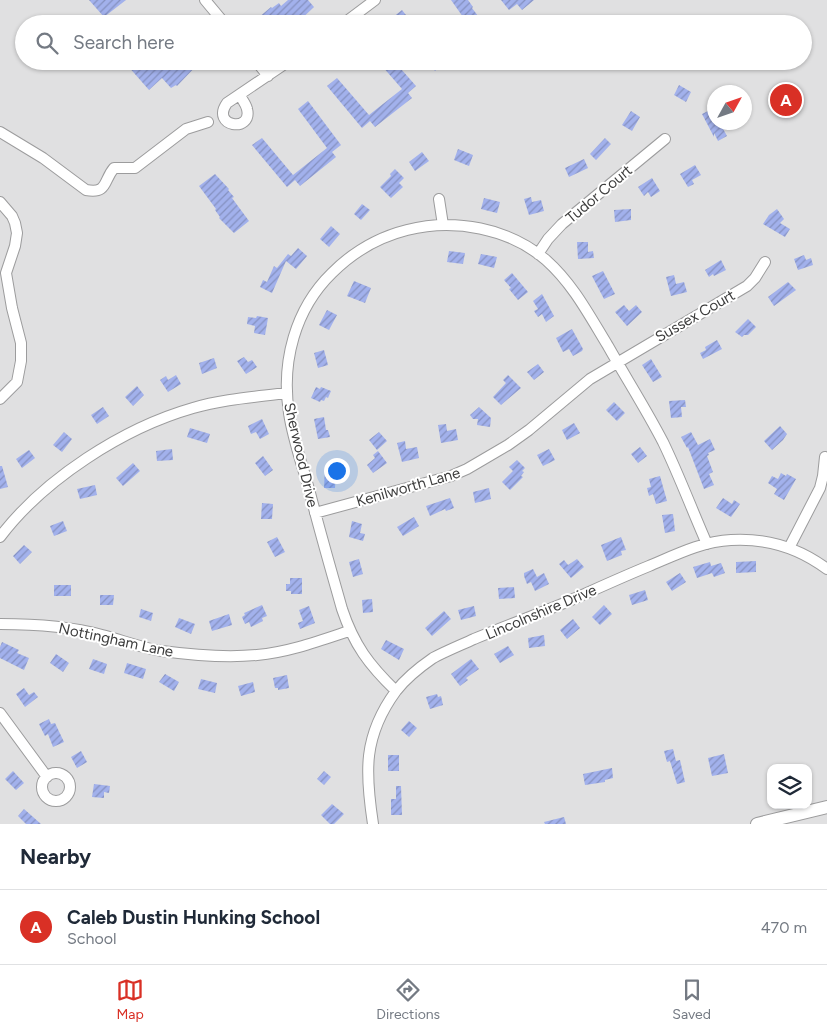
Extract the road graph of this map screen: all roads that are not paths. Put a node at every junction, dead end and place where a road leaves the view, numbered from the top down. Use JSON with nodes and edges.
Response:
{"nodes":[{"id":1,"x":205,"y":0,"type":"edge"},
{"id":2,"x":369,"y":2,"type":"edge"},
{"id":3,"x":218,"y":15,"type":"edge"},
{"id":4,"x":354,"y":15,"type":"edge"},
{"id":5,"x":263,"y":70,"type":"edge"},
{"id":6,"x":277,"y":70,"type":"edge"},
{"id":7,"x":268,"y":76,"type":"junction"},
{"id":8,"x":240,"y":95,"type":"dead end"},
{"id":9,"x":208,"y":122,"type":"dead end"},
{"id":10,"x":0,"y":132,"type":"edge"},
{"id":11,"x":665,"y":139,"type":"dead end"},
{"id":12,"x":439,"y":199,"type":"dead end"},
{"id":13,"x":0,"y":202,"type":"edge"},
{"id":14,"x":443,"y":225,"type":"junction"},
{"id":15,"x":538,"y":254,"type":"junction"},
{"id":16,"x":765,"y":262,"type":"dead end"},
{"id":17,"x":617,"y":362,"type":"junction"},
{"id":18,"x":287,"y":393,"type":"junction"},
{"id":19,"x":0,"y":399,"type":"edge"},
{"id":20,"x":825,"y":457,"type":"dead end"},
{"id":21,"x":316,"y":514,"type":"junction"},
{"id":22,"x":0,"y":537,"type":"edge"},
{"id":23,"x":707,"y":544,"type":"junction"},
{"id":24,"x":789,"y":548,"type":"junction"},
{"id":25,"x":827,"y":569,"type":"edge"},
{"id":26,"x":0,"y":624,"type":"edge"},
{"id":27,"x":350,"y":631,"type":"junction"},
{"id":28,"x":396,"y":691,"type":"junction"},
{"id":29,"x":0,"y":713,"type":"edge"},
{"id":30,"x":47,"y":777,"type":"dead end"},
{"id":31,"x":827,"y":807,"type":"edge"},
{"id":32,"x":374,"y":824,"type":"edge"},
{"id":33,"x":757,"y":824,"type":"edge"}],
"edges":[{"from":1,"to":3,"type":"street"},
{"from":2,"to":4,"type":"street"},
{"from":5,"to":7,"type":"street"},
{"from":6,"to":7,"type":"street"},
{"from":7,"to":8,"type":"street"},
{"from":9,"to":10,"type":"street"},
{"from":11,"to":15,"type":"street","name":"Tudor Court"},
{"from":12,"to":14,"type":"street"},
{"from":13,"to":19,"type":"street"},
{"from":14,"to":15,"type":"street","name":"Sherwood Drive"},
{"from":14,"to":18,"type":"street","name":"Sherwood Drive"},
{"from":15,"to":17,"type":"street","name":"Sherwood Drive"},
{"from":16,"to":17,"type":"street","name":"Sussex Court"},
{"from":17,"to":21,"type":"street","name":"Kenilworth Lane"},
{"from":17,"to":23,"type":"street","name":"Sherwood Drive"},
{"from":18,"to":21,"type":"street","name":"Sherwood Drive"},
{"from":18,"to":22,"type":"street"},
{"from":20,"to":24,"type":"street"},
{"from":21,"to":27,"type":"street","name":"Sherwood Drive"},
{"from":23,"to":24,"type":"street","name":"Lincolnshire Drive"},
{"from":23,"to":28,"type":"street","name":"Lincolnshire Drive"},
{"from":24,"to":25,"type":"street","name":"Lincolnshire Drive"},
{"from":26,"to":27,"type":"street","name":"Nottingham Lane"},
{"from":27,"to":28,"type":"street","name":"Sherwood Drive"},
{"from":28,"to":32,"type":"street","name":"Lincolnshire Drive"},
{"from":29,"to":30,"type":"street"},
{"from":31,"to":33,"type":"main road"}]}
